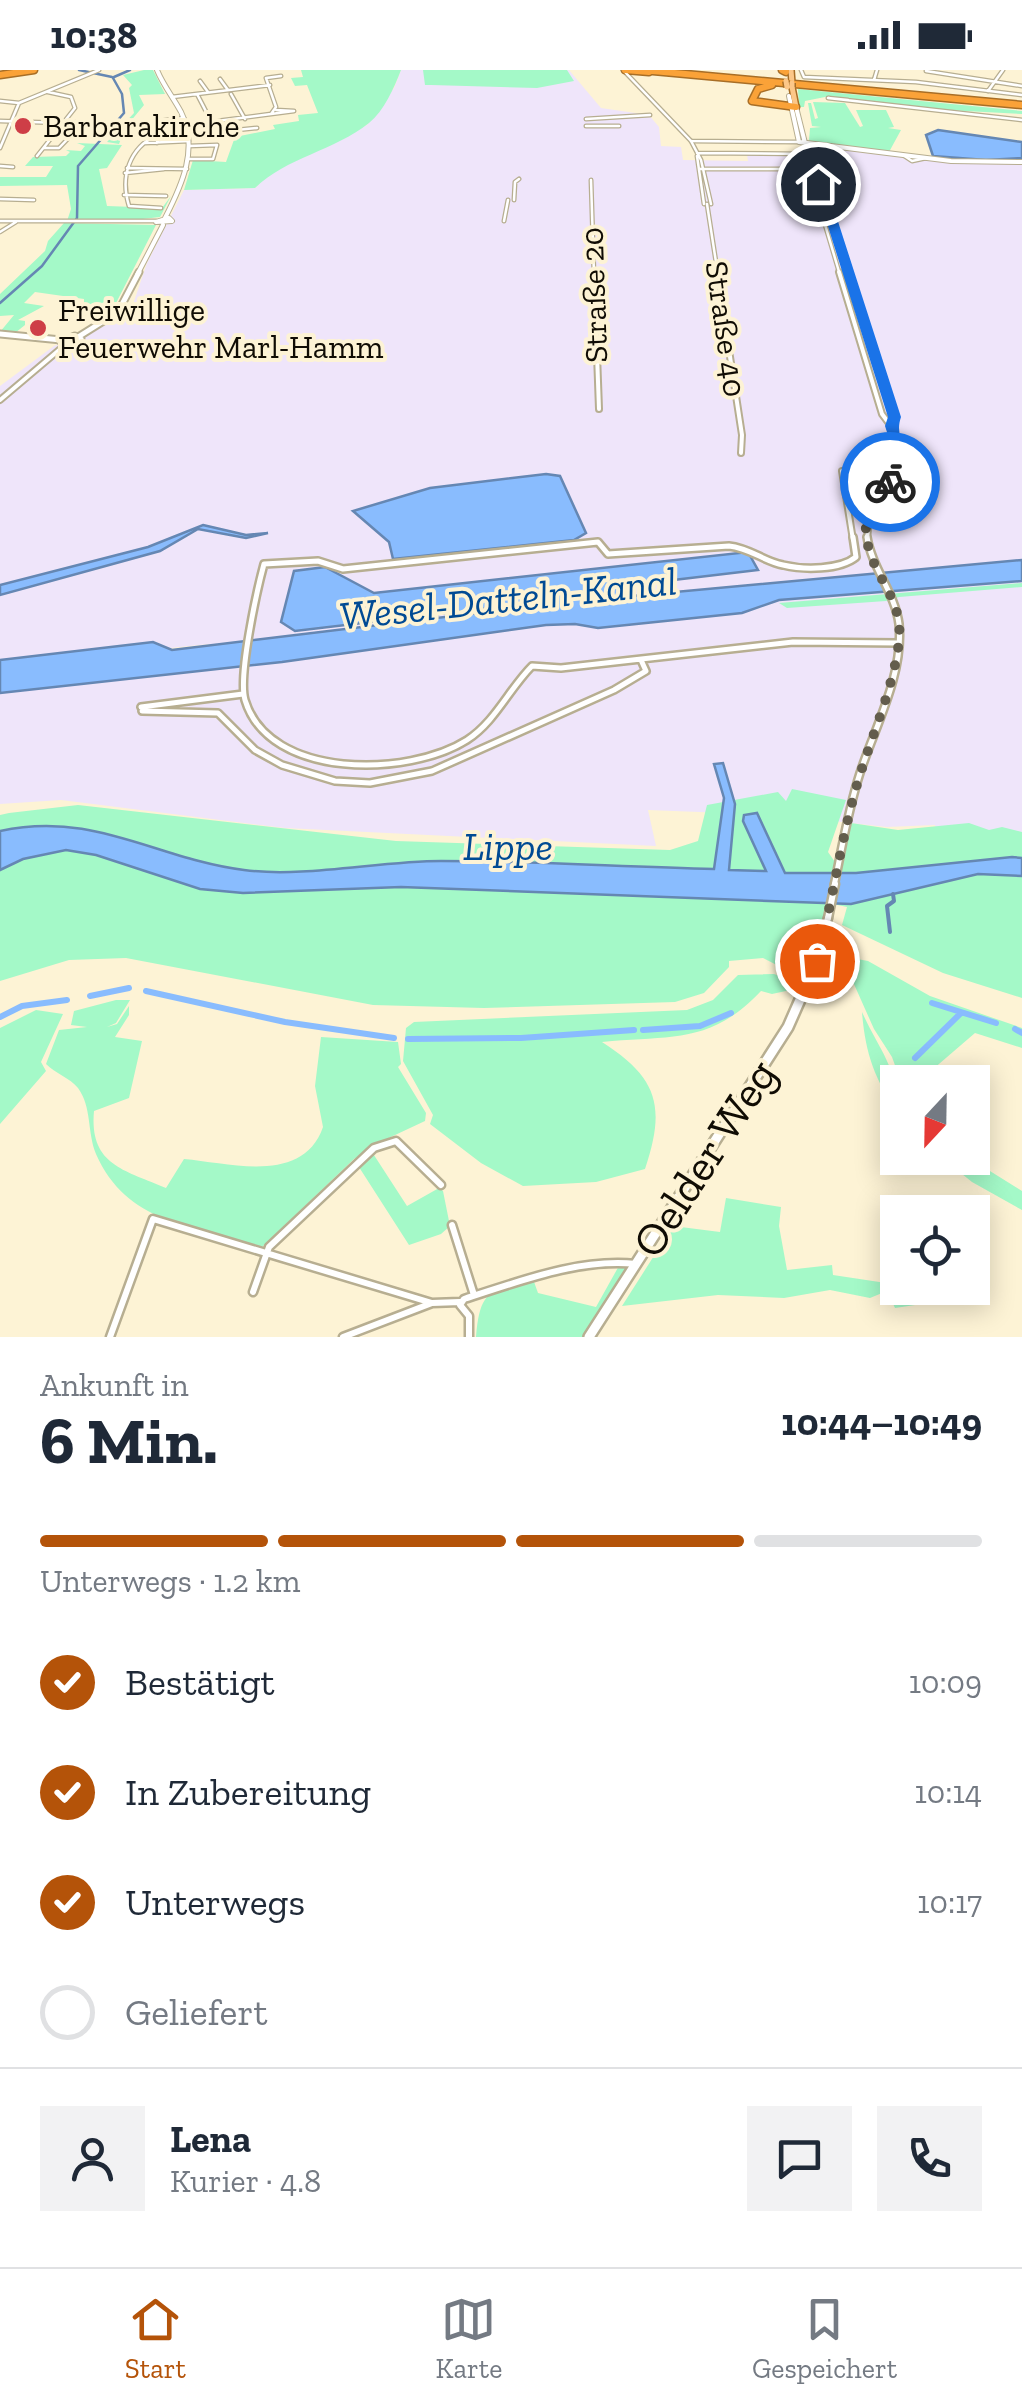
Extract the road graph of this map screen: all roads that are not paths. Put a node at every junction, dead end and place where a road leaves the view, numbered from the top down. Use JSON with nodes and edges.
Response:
{"nodes":[{"id":1,"x":14,"y":70,"type":"edge"},
{"id":2,"x":30,"y":70,"type":"edge"},
{"id":3,"x":99,"y":70,"type":"edge"},
{"id":4,"x":157,"y":70,"type":"edge"},
{"id":5,"x":625,"y":70,"type":"edge"},
{"id":6,"x":642,"y":70,"type":"edge"},
{"id":7,"x":728,"y":70,"type":"edge"},
{"id":8,"x":786,"y":70,"type":"edge"},
{"id":9,"x":839,"y":70,"type":"edge"},
{"id":10,"x":877,"y":70,"type":"edge"},
{"id":11,"x":965,"y":70,"type":"edge"},
{"id":12,"x":1002,"y":70,"type":"edge"},
{"id":13,"x":926,"y":71,"type":"edge"},
{"id":14,"x":92,"y":72,"type":"edge"},
{"id":15,"x":676,"y":73,"type":"junction"},
{"id":16,"x":801,"y":73,"type":"edge"},
{"id":17,"x":0,"y":74,"type":"edge"},
{"id":18,"x":281,"y":76,"type":"dead end"},
{"id":19,"x":696,"y":76,"type":"junction"},
{"id":20,"x":961,"y":76,"type":"junction"},
{"id":21,"x":840,"y":78,"type":"junction"},
{"id":22,"x":220,"y":79,"type":"dead end"},
{"id":23,"x":874,"y":80,"type":"junction"},
{"id":24,"x":200,"y":81,"type":"dead end"},
{"id":25,"x":916,"y":82,"type":"junction"},
{"id":26,"x":996,"y":82,"type":"junction"},
{"id":27,"x":788,"y":84,"type":"junction"},
{"id":28,"x":270,"y":85,"type":"junction"},
{"id":29,"x":1022,"y":86,"type":"edge"},
{"id":30,"x":803,"y":87,"type":"junction"},
{"id":31,"x":46,"y":91,"type":"junction"},
{"id":32,"x":988,"y":91,"type":"junction"},
{"id":33,"x":208,"y":92,"type":"junction"},
{"id":34,"x":230,"y":92,"type":"junction"},
{"id":35,"x":197,"y":94,"type":"junction"},
{"id":36,"x":789,"y":96,"type":"junction"},
{"id":37,"x":1022,"y":96,"type":"edge"},
{"id":38,"x":172,"y":97,"type":"junction"},
{"id":39,"x":848,"y":100,"type":"dead end"},
{"id":40,"x":2,"y":102,"type":"edge"},
{"id":41,"x":19,"y":104,"type":"junction"},
{"id":42,"x":1022,"y":105,"type":"edge"},
{"id":43,"x":776,"y":106,"type":"junction"},
{"id":44,"x":793,"y":108,"type":"junction"},
{"id":45,"x":274,"y":112,"type":"junction"},
{"id":46,"x":294,"y":112,"type":"dead end"},
{"id":47,"x":650,"y":115,"type":"dead end"},
{"id":48,"x":184,"y":118,"type":"junction"},
{"id":49,"x":245,"y":118,"type":"junction"},
{"id":50,"x":618,"y":118,"type":"junction"},
{"id":51,"x":586,"y":119,"type":"dead end"},
{"id":52,"x":13,"y":120,"type":"junction"},
{"id":53,"x":1022,"y":120,"type":"edge"},
{"id":54,"x":0,"y":122,"type":"edge"},
{"id":55,"x":63,"y":122,"type":"junction"},
{"id":56,"x":103,"y":122,"type":"dead end"},
{"id":57,"x":83,"y":123,"type":"junction"},
{"id":58,"x":212,"y":123,"type":"junction"},
{"id":59,"x":186,"y":125,"type":"junction"},
{"id":60,"x":586,"y":126,"type":"dead end"},
{"id":61,"x":619,"y":126,"type":"junction"},
{"id":62,"x":257,"y":128,"type":"dead end"},
{"id":63,"x":620,"y":134,"type":"dead end"},
{"id":64,"x":157,"y":135,"type":"junction"},
{"id":65,"x":188,"y":141,"type":"junction"},
{"id":66,"x":691,"y":141,"type":"junction"},
{"id":67,"x":157,"y":142,"type":"junction"},
{"id":68,"x":802,"y":142,"type":"junction"},
{"id":69,"x":145,"y":143,"type":"junction"},
{"id":70,"x":0,"y":148,"type":"edge"},
{"id":71,"x":44,"y":148,"type":"junction"},
{"id":72,"x":697,"y":153,"type":"junction"},
{"id":73,"x":38,"y":154,"type":"dead end"},
{"id":74,"x":904,"y":156,"type":"junction"},
{"id":75,"x":808,"y":157,"type":"junction"},
{"id":76,"x":926,"y":158,"type":"junction"},
{"id":77,"x":188,"y":159,"type":"junction"},
{"id":78,"x":1022,"y":162,"type":"edge"},
{"id":79,"x":0,"y":166,"type":"edge"},
{"id":80,"x":13,"y":167,"type":"dead end"},
{"id":81,"x":187,"y":169,"type":"junction"},
{"id":82,"x":702,"y":169,"type":"junction"},
{"id":83,"x":813,"y":169,"type":"junction"},
{"id":84,"x":126,"y":170,"type":"junction"},
{"id":85,"x":518,"y":180,"type":"dead end"},
{"id":86,"x":591,"y":180,"type":"dead end"},
{"id":87,"x":818,"y":184,"type":"junction"},
{"id":88,"x":124,"y":194,"type":"junction"},
{"id":89,"x":166,"y":196,"type":"dead end"},
{"id":90,"x":0,"y":199,"type":"edge"},
{"id":91,"x":34,"y":200,"type":"dead end"},
{"id":92,"x":161,"y":208,"type":"dead end"},
{"id":93,"x":161,"y":221,"type":"junction"},
{"id":94,"x":504,"y":221,"type":"dead end"},
{"id":95,"x":0,"y":222,"type":"edge"},
{"id":96,"x":16,"y":222,"type":"junction"},
{"id":97,"x":0,"y":232,"type":"edge"},
{"id":98,"x":0,"y":334,"type":"edge"},
{"id":99,"x":63,"y":343,"type":"junction"},
{"id":100,"x":0,"y":400,"type":"edge"},
{"id":101,"x":599,"y":409,"type":"dead end"},
{"id":102,"x":892,"y":426,"type":"junction"},
{"id":103,"x":741,"y":453,"type":"dead end"},
{"id":104,"x":893,"y":480,"type":"junction"},
{"id":105,"x":899,"y":643,"type":"junction"},
{"id":106,"x":642,"y":660,"type":"junction"},
{"id":107,"x":243,"y":694,"type":"junction"},
{"id":108,"x":817,"y":961,"type":"joint"},
{"id":109,"x":440,"y":1185,"type":"dead end"},
{"id":110,"x":452,"y":1225,"type":"dead end"},
{"id":111,"x":265,"y":1253,"type":"junction"},
{"id":112,"x":636,"y":1264,"type":"junction"},
{"id":113,"x":253,"y":1292,"type":"dead end"},
{"id":114,"x":467,"y":1301,"type":"junction"},
{"id":115,"x":432,"y":1303,"type":"junction"},
{"id":116,"x":110,"y":1337,"type":"edge"},
{"id":117,"x":343,"y":1337,"type":"edge"},
{"id":118,"x":469,"y":1337,"type":"edge"},
{"id":119,"x":589,"y":1337,"type":"edge"}],
"edges":[{"from":1,"to":17,"type":"highway"},
{"from":2,"to":17,"type":"highway"},
{"from":3,"to":14,"type":"street"},
{"from":4,"to":38,"type":"main road"},
{"from":5,"to":19,"type":"highway"},
{"from":5,"to":66,"type":"street","name":"Straße 40"},
{"from":6,"to":15,"type":"highway"},
{"from":7,"to":15,"type":"highway"},
{"from":7,"to":27,"type":"highway"},
{"from":8,"to":27,"type":"main road"},
{"from":9,"to":21,"type":"street"},
{"from":10,"to":23,"type":"street"},
{"from":11,"to":20,"type":"street"},
{"from":12,"to":26,"type":"street"},
{"from":13,"to":20,"type":"street"},
{"from":13,"to":25,"type":"street"},
{"from":14,"to":31,"type":"street"},
{"from":15,"to":27,"type":"highway"},
{"from":16,"to":21,"type":"street"},
{"from":18,"to":28,"type":"street"},
{"from":19,"to":30,"type":"highway"},
{"from":19,"to":44,"type":"highway"},
{"from":20,"to":26,"type":"street"},
{"from":21,"to":23,"type":"street"},
{"from":22,"to":34,"type":"street"},
{"from":23,"to":25,"type":"street"},
{"from":24,"to":33,"type":"street"},
{"from":25,"to":32,"type":"street"},
{"from":26,"to":29,"type":"street"},
{"from":26,"to":32,"type":"street"},
{"from":27,"to":36,"type":"main road"},
{"from":27,"to":42,"type":"highway"},
{"from":27,"to":44,"type":"main road"},
{"from":28,"to":34,"type":"street"},
{"from":28,"to":45,"type":"street"},
{"from":30,"to":42,"type":"highway"},
{"from":30,"to":43,"type":"highway"},
{"from":31,"to":41,"type":"street"},
{"from":31,"to":55,"type":"street"},
{"from":32,"to":37,"type":"street"},
{"from":33,"to":34,"type":"street"},
{"from":33,"to":35,"type":"street"},
{"from":34,"to":49,"type":"street"},
{"from":35,"to":38,"type":"street"},
{"from":35,"to":58,"type":"street"},
{"from":36,"to":43,"type":"highway"},
{"from":36,"to":44,"type":"main road"},
{"from":38,"to":48,"type":"main road"},
{"from":39,"to":53,"type":"street"},
{"from":40,"to":41,"type":"street"},
{"from":41,"to":52,"type":"street"},
{"from":43,"to":44,"type":"highway"},
{"from":44,"to":68,"type":"main road"},
{"from":45,"to":46,"type":"street"},
{"from":45,"to":49,"type":"street"},
{"from":47,"to":50,"type":"street"},
{"from":48,"to":59,"type":"main road"},
{"from":48,"to":64,"type":"street"},
{"from":49,"to":58,"type":"street"},
{"from":50,"to":51,"type":"street"},
{"from":50,"to":61,"type":"street"},
{"from":52,"to":54,"type":"street"},
{"from":52,"to":55,"type":"street"},
{"from":52,"to":70,"type":"street"},
{"from":55,"to":57,"type":"street"},
{"from":55,"to":71,"type":"street"},
{"from":56,"to":57,"type":"street"},
{"from":57,"to":71,"type":"street"},
{"from":58,"to":59,"type":"street"},
{"from":59,"to":65,"type":"main road"},
{"from":60,"to":61,"type":"street"},
{"from":61,"to":63,"type":"street"},
{"from":62,"to":65,"type":"street"},
{"from":64,"to":67,"type":"street"},
{"from":64,"to":69,"type":"street"},
{"from":65,"to":67,"type":"street"},
{"from":65,"to":77,"type":"main road"},
{"from":65,"to":77,"type":"street"},
{"from":66,"to":68,"type":"street"},
{"from":66,"to":72,"type":"street","name":"Straße 40"},
{"from":67,"to":69,"type":"street"},
{"from":68,"to":74,"type":"main road"},
{"from":68,"to":75,"type":"street"},
{"from":69,"to":84,"type":"street"},
{"from":71,"to":73,"type":"street"},
{"from":72,"to":75,"type":"street"},
{"from":72,"to":82,"type":"street","name":"Straße 40"},
{"from":74,"to":76,"type":"main road"},
{"from":74,"to":76,"type":"street"},
{"from":75,"to":83,"type":"street"},
{"from":76,"to":78,"type":"main road"},
{"from":77,"to":81,"type":"main road"},
{"from":79,"to":80,"type":"street"},
{"from":81,"to":84,"type":"street"},
{"from":81,"to":93,"type":"main road"},
{"from":82,"to":83,"type":"street"},
{"from":82,"to":103,"type":"street","name":"Straße 40"},
{"from":83,"to":87,"type":"street"},
{"from":84,"to":88,"type":"street"},
{"from":85,"to":94,"type":"street"},
{"from":86,"to":101,"type":"street","name":"Straße 20"},
{"from":87,"to":102,"type":"street"},
{"from":87,"to":102,"type":"street"},
{"from":88,"to":89,"type":"street"},
{"from":88,"to":92,"type":"street"},
{"from":90,"to":91,"type":"street"},
{"from":93,"to":96,"type":"street"},
{"from":93,"to":99,"type":"main road"},
{"from":95,"to":96,"type":"street"},
{"from":96,"to":97,"type":"street"},
{"from":98,"to":99,"type":"main road"},
{"from":99,"to":100,"type":"street"},
{"from":102,"to":104,"type":"street"},
{"from":104,"to":105,"type":"street"},
{"from":104,"to":107,"type":"street"},
{"from":105,"to":106,"type":"street"},
{"from":105,"to":108,"type":"street","name":"Oelder Weg"},
{"from":106,"to":107,"type":"street"},
{"from":106,"to":107,"type":"street"},
{"from":108,"to":112,"type":"main road","name":"Oelder Weg"},
{"from":109,"to":111,"type":"street"},
{"from":110,"to":114,"type":"street"},
{"from":111,"to":113,"type":"street"},
{"from":111,"to":115,"type":"street"},
{"from":111,"to":116,"type":"street"},
{"from":112,"to":114,"type":"street"},
{"from":112,"to":119,"type":"main road","name":"Oelder Weg"},
{"from":114,"to":115,"type":"street"},
{"from":114,"to":118,"type":"street"},
{"from":115,"to":117,"type":"street"}]}
